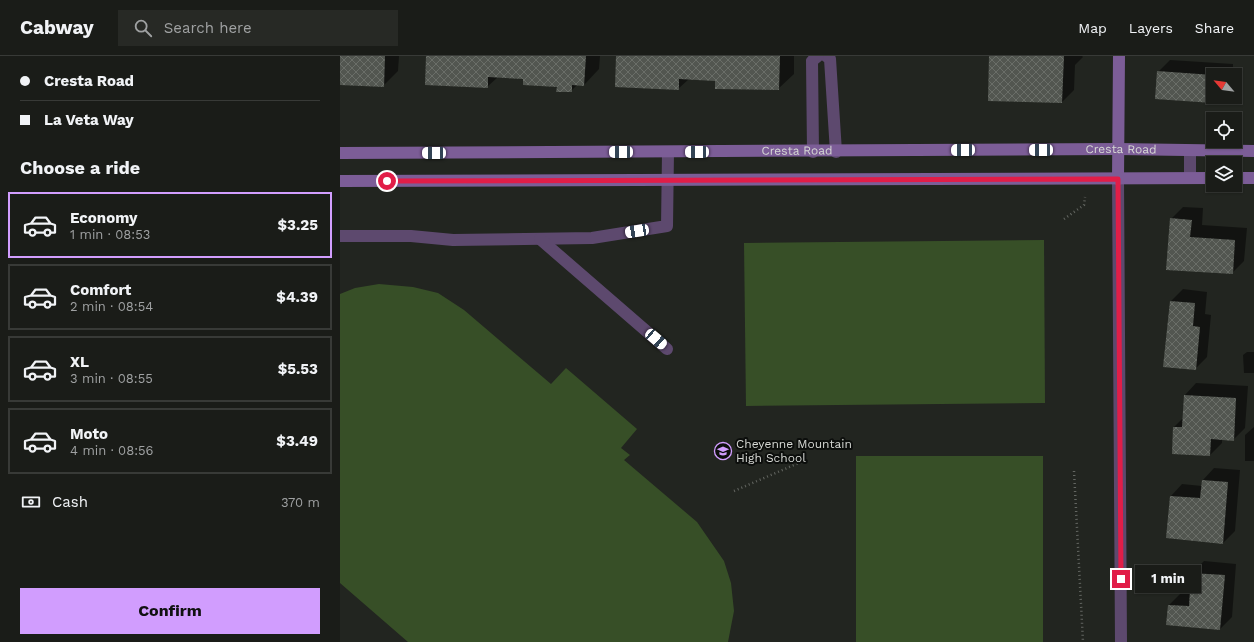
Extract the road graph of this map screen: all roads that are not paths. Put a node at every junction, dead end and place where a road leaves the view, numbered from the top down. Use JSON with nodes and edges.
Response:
{"nodes":[{"id":1,"x":818,"y":56,"type":"edge"},
{"id":2,"x":826,"y":56,"type":"edge"},
{"id":3,"x":1119,"y":56,"type":"edge"},
{"id":4,"x":1118,"y":149,"type":"junction"},
{"id":5,"x":1190,"y":151,"type":"junction"},
{"id":6,"x":1254,"y":151,"type":"edge"},
{"id":7,"x":668,"y":152,"type":"junction"},
{"id":8,"x":813,"y":152,"type":"junction"},
{"id":9,"x":836,"y":152,"type":"junction"},
{"id":10,"x":340,"y":153,"type":"edge"},
{"id":11,"x":1190,"y":178,"type":"junction"},
{"id":12,"x":1206,"y":178,"type":"edge"},
{"id":13,"x":1242,"y":178,"type":"edge"},
{"id":14,"x":1254,"y":178,"type":"edge"},
{"id":15,"x":669,"y":179,"type":"junction"},
{"id":16,"x":1118,"y":179,"type":"junction"},
{"id":17,"x":340,"y":181,"type":"edge"},
{"id":18,"x":340,"y":236,"type":"edge"},
{"id":19,"x":540,"y":239,"type":"junction"},
{"id":20,"x":667,"y":349,"type":"dead end"},
{"id":21,"x":1121,"y":642,"type":"edge"}],
"edges":[{"from":1,"to":8,"type":"street"},
{"from":2,"to":9,"type":"street"},
{"from":3,"to":4,"type":"main road"},
{"from":4,"to":5,"type":"main road","name":"Cresta Road"},
{"from":4,"to":9,"type":"main road","name":"Cresta Road"},
{"from":4,"to":16,"type":"main road"},
{"from":5,"to":6,"type":"main road","name":"Cresta Road"},
{"from":5,"to":11,"type":"street"},
{"from":7,"to":8,"type":"main road","name":"Cresta Road"},
{"from":7,"to":10,"type":"main road","name":"Cresta Road"},
{"from":7,"to":15,"type":"street"},
{"from":8,"to":9,"type":"main road","name":"Cresta Road"},
{"from":11,"to":12,"type":"main road"},
{"from":11,"to":16,"type":"main road"},
{"from":13,"to":14,"type":"main road"},
{"from":15,"to":16,"type":"main road"},
{"from":15,"to":17,"type":"main road"},
{"from":15,"to":19,"type":"street"},
{"from":16,"to":21,"type":"street"},
{"from":18,"to":19,"type":"street"},
{"from":19,"to":20,"type":"street"}]}
